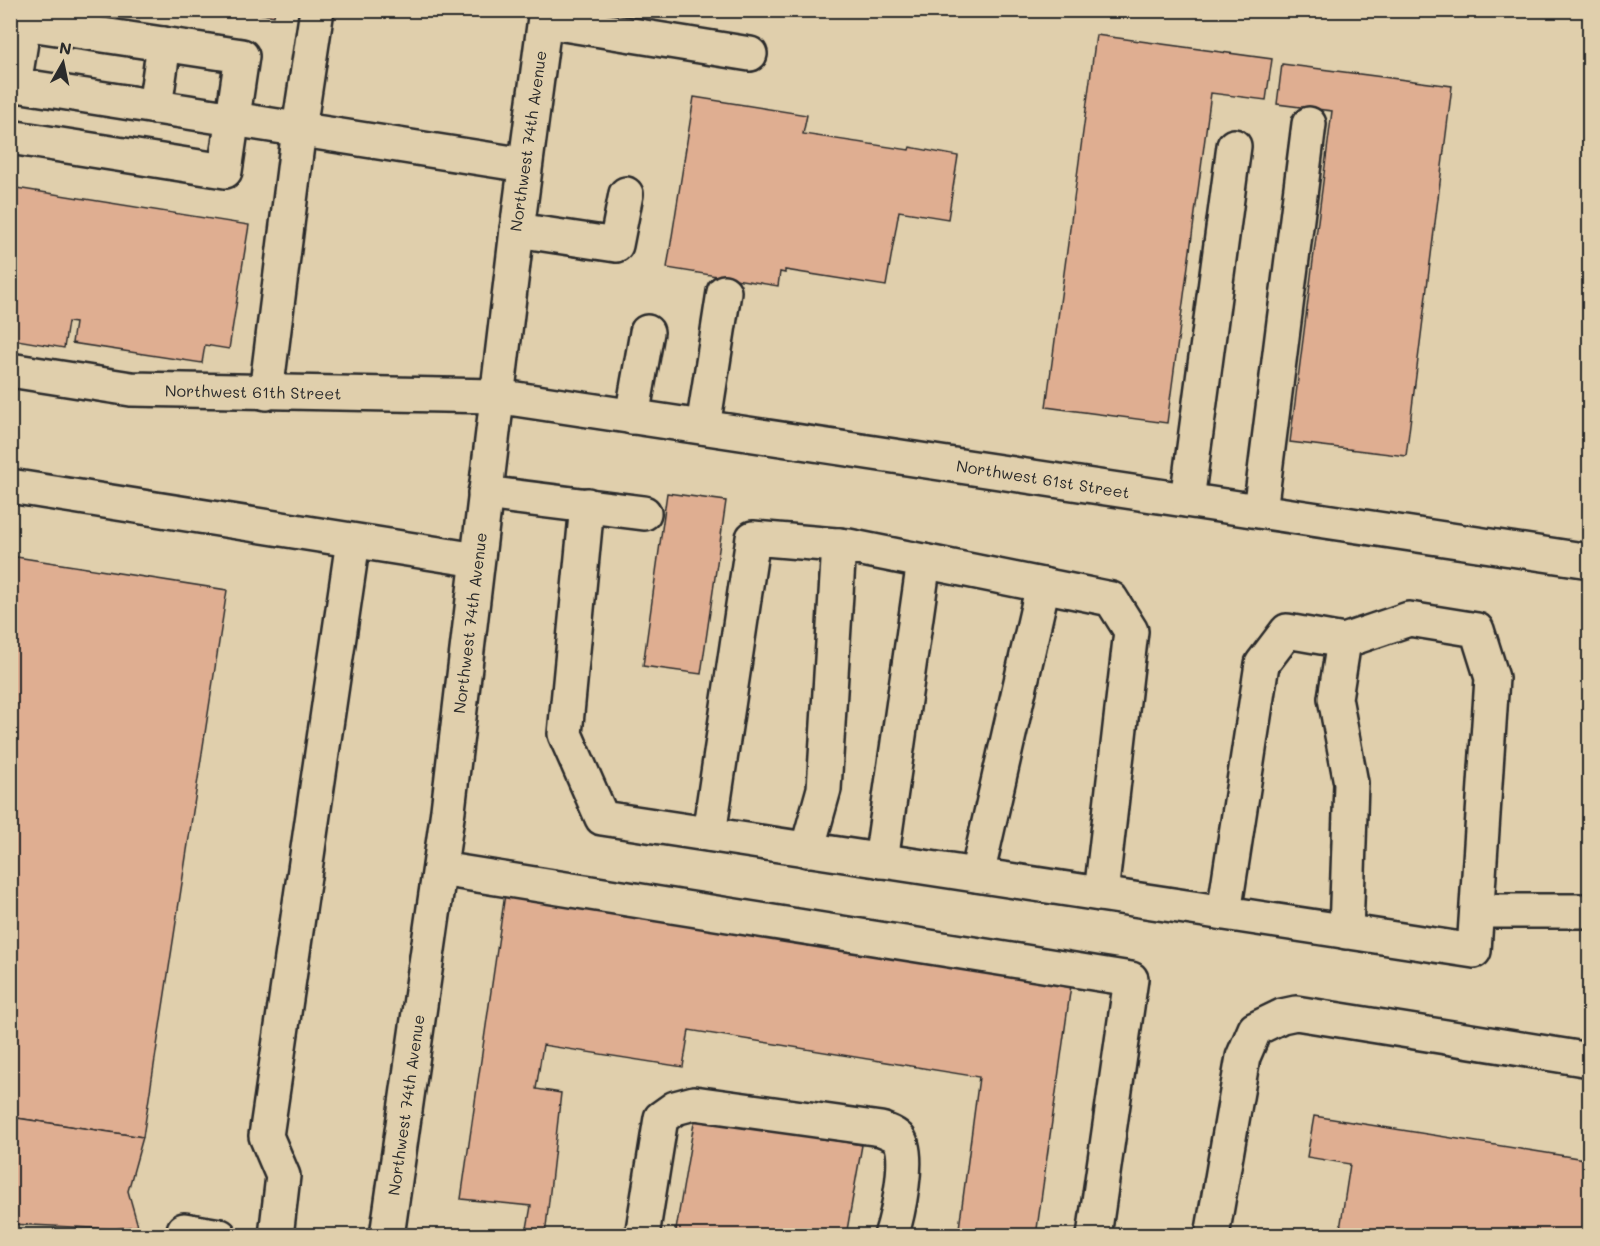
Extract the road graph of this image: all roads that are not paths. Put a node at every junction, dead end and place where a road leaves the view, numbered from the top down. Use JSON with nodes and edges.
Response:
{"nodes":[{"id":1,"x":317,"y":10,"type":"edge"},
{"id":2,"x":545,"y":16,"type":"edge"},
{"id":3,"x":17,"y":22,"type":"edge"},
{"id":4,"x":165,"y":44,"type":"junction"},
{"id":5,"x":750,"y":54,"type":"dead end"},
{"id":6,"x":17,"y":85,"type":"edge"},
{"id":7,"x":117,"y":100,"type":"junction"},
{"id":8,"x":160,"y":107,"type":"junction"},
{"id":9,"x":234,"y":119,"type":"junction"},
{"id":10,"x":1309,"y":124,"type":"dead end"},
{"id":11,"x":299,"y":129,"type":"junction"},
{"id":12,"x":13,"y":138,"type":"edge"},
{"id":13,"x":1234,"y":146,"type":"dead end"},
{"id":14,"x":110,"y":153,"type":"junction"},
{"id":15,"x":158,"y":160,"type":"junction"},
{"id":16,"x":525,"y":165,"type":"junction"},
{"id":17,"x":626,"y":194,"type":"dead end"},
{"id":18,"x":517,"y":230,"type":"junction"},
{"id":19,"x":724,"y":292,"type":"dead end"},
{"id":20,"x":646,"y":332,"type":"dead end"},
{"id":21,"x":10,"y":370,"type":"edge"},
{"id":22,"x":266,"y":393,"type":"junction"},
{"id":23,"x":496,"y":396,"type":"junction"},
{"id":24,"x":632,"y":417,"type":"junction"},
{"id":25,"x":703,"y":427,"type":"junction"},
{"id":26,"x":10,"y":486,"type":"edge"},
{"id":27,"x":485,"y":494,"type":"junction"},
{"id":28,"x":1187,"y":500,"type":"junction"},
{"id":29,"x":587,"y":506,"type":"junction"},
{"id":30,"x":1260,"y":512,"type":"junction"},
{"id":31,"x":644,"y":513,"type":"dead end"},
{"id":32,"x":353,"y":540,"type":"junction"},
{"id":33,"x":839,"y":545,"type":"junction"},
{"id":34,"x":477,"y":560,"type":"junction"},
{"id":35,"x":924,"y":561,"type":"junction"},
{"id":36,"x":1590,"y":561,"type":"edge"},
{"id":37,"x":1043,"y":585,"type":"junction"},
{"id":38,"x":1344,"y":641,"type":"junction"},
{"id":39,"x":709,"y":834,"type":"junction"},
{"id":40,"x":807,"y":850,"type":"junction"},
{"id":41,"x":881,"y":861,"type":"junction"},
{"id":42,"x":440,"y":870,"type":"junction"},
{"id":43,"x":977,"y":875,"type":"junction"},
{"id":44,"x":1101,"y":894,"type":"junction"},
{"id":45,"x":1476,"y":910,"type":"junction"},
{"id":46,"x":1590,"y":911,"type":"edge"},
{"id":47,"x":1224,"y":913,"type":"junction"},
{"id":48,"x":1346,"y":932,"type":"junction"},
{"id":49,"x":1590,"y":1060,"type":"edge"},
{"id":50,"x":184,"y":1230,"type":"dead end"},
{"id":51,"x":219,"y":1236,"type":"edge"},
{"id":52,"x":276,"y":1236,"type":"edge"},
{"id":53,"x":387,"y":1236,"type":"edge"},
{"id":54,"x":642,"y":1236,"type":"edge"},
{"id":55,"x":891,"y":1236,"type":"edge"},
{"id":56,"x":1094,"y":1236,"type":"edge"},
{"id":57,"x":1212,"y":1236,"type":"edge"}],
"edges":[{"from":1,"to":11,"type":"street"},
{"from":2,"to":5,"type":"street"},
{"from":2,"to":16,"type":"street","name":"Northwest 74th Avenue"},
{"from":3,"to":4,"type":"street"},
{"from":3,"to":6,"type":"street"},
{"from":4,"to":8,"type":"street"},
{"from":4,"to":9,"type":"street"},
{"from":6,"to":7,"type":"street"},
{"from":6,"to":12,"type":"street"},
{"from":7,"to":8,"type":"street"},
{"from":7,"to":14,"type":"street"},
{"from":8,"to":9,"type":"street"},
{"from":8,"to":15,"type":"street"},
{"from":9,"to":11,"type":"street"},
{"from":9,"to":15,"type":"street"},
{"from":10,"to":30,"type":"street"},
{"from":11,"to":16,"type":"street"},
{"from":11,"to":22,"type":"street"},
{"from":12,"to":14,"type":"street"},
{"from":13,"to":28,"type":"street"},
{"from":14,"to":15,"type":"street"},
{"from":16,"to":18,"type":"street","name":"Northwest 74th Avenue"},
{"from":17,"to":18,"type":"street"},
{"from":18,"to":23,"type":"street","name":"Northwest 74th Avenue"},
{"from":19,"to":25,"type":"street"},
{"from":20,"to":24,"type":"street"},
{"from":21,"to":22,"type":"street","name":"Northwest 61th Street"},
{"from":22,"to":23,"type":"street","name":"Northwest 61th Street"},
{"from":23,"to":24,"type":"street","name":"Northwest 61st Street"},
{"from":23,"to":27,"type":"street","name":"Northwest 74th Avenue"},
{"from":24,"to":25,"type":"street","name":"Northwest 61st Street"},
{"from":25,"to":28,"type":"street","name":"Northwest 61st Street"},
{"from":26,"to":32,"type":"street"},
{"from":27,"to":29,"type":"street"},
{"from":27,"to":34,"type":"street","name":"Northwest 74th Avenue"},
{"from":28,"to":30,"type":"street","name":"Northwest 61st Street"},
{"from":29,"to":31,"type":"street"},
{"from":29,"to":39,"type":"street"},
{"from":30,"to":36,"type":"street","name":"Northwest 61st Street"},
{"from":32,"to":34,"type":"street"},
{"from":32,"to":52,"type":"street"},
{"from":33,"to":35,"type":"street"},
{"from":33,"to":39,"type":"street"},
{"from":33,"to":40,"type":"street"},
{"from":34,"to":42,"type":"street","name":"Northwest 74th Avenue"},
{"from":35,"to":37,"type":"street"},
{"from":35,"to":41,"type":"street"},
{"from":37,"to":43,"type":"street"},
{"from":37,"to":44,"type":"street"},
{"from":38,"to":45,"type":"street"},
{"from":38,"to":47,"type":"street"},
{"from":38,"to":48,"type":"street"},
{"from":39,"to":40,"type":"street"},
{"from":40,"to":41,"type":"street"},
{"from":41,"to":43,"type":"street"},
{"from":42,"to":53,"type":"street","name":"Northwest 74th Avenue"},
{"from":42,"to":56,"type":"street"},
{"from":43,"to":44,"type":"street"},
{"from":44,"to":47,"type":"street"},
{"from":45,"to":46,"type":"street"},
{"from":45,"to":48,"type":"street"},
{"from":47,"to":48,"type":"street"},
{"from":49,"to":57,"type":"street"},
{"from":50,"to":51,"type":"street"},
{"from":54,"to":55,"type":"street"}]}
